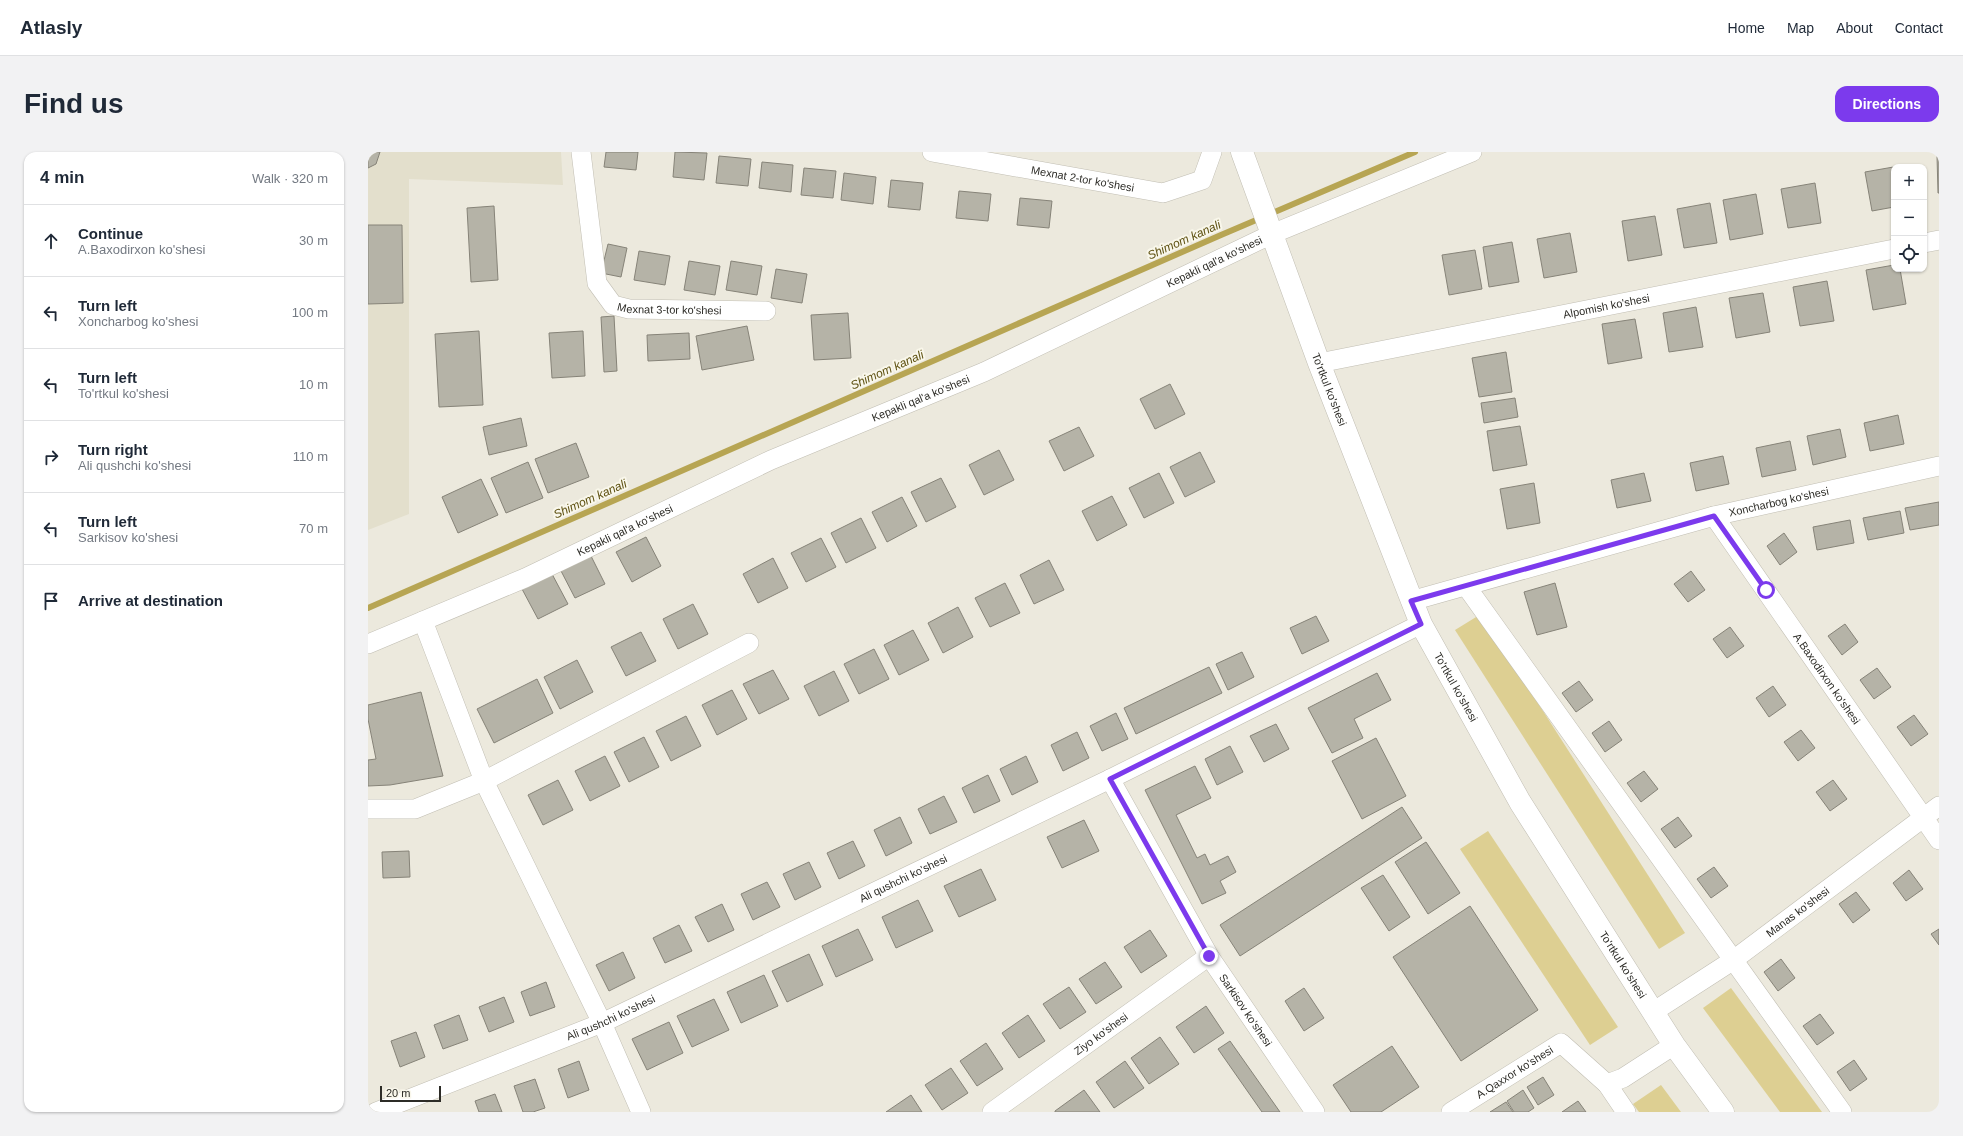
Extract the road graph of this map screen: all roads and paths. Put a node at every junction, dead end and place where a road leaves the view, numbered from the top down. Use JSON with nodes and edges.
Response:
{"nodes":[{"id":1,"x":580,"y":152,"type":"edge"},
{"id":2,"x":932,"y":152,"type":"edge"},
{"id":3,"x":1212,"y":152,"type":"edge"},
{"id":4,"x":1242,"y":152,"type":"edge"},
{"id":5,"x":1472,"y":152,"type":"edge"},
{"id":6,"x":1270,"y":228,"type":"junction"},
{"id":7,"x":1939,"y":240,"type":"edge"},
{"id":8,"x":1927,"y":242,"type":"edge"},
{"id":9,"x":1891,"y":249,"type":"edge"},
{"id":10,"x":766,"y":311,"type":"dead end"},
{"id":11,"x":1318,"y":363,"type":"junction"},
{"id":12,"x":1939,"y":466,"type":"edge"},
{"id":13,"x":1714,"y":516,"type":"junction"},
{"id":14,"x":1466,"y":586,"type":"junction"},
{"id":15,"x":1411,"y":601,"type":"junction"},
{"id":16,"x":423,"y":621,"type":"junction"},
{"id":17,"x":1421,"y":624,"type":"junction"},
{"id":18,"x":749,"y":643,"type":"dead end"},
{"id":19,"x":368,"y":644,"type":"edge"},
{"id":20,"x":1110,"y":779,"type":"junction"},
{"id":21,"x":484,"y":781,"type":"junction"},
{"id":22,"x":1939,"y":806,"type":"edge"},
{"id":23,"x":368,"y":809,"type":"edge"},
{"id":24,"x":1923,"y":818,"type":"junction"},
{"id":25,"x":1939,"y":840,"type":"edge"},
{"id":26,"x":1209,"y":956,"type":"junction"},
{"id":27,"x":1732,"y":961,"type":"junction"},
{"id":28,"x":1653,"y":1012,"type":"junction"},
{"id":29,"x":602,"y":1024,"type":"junction"},
{"id":30,"x":1674,"y":1045,"type":"junction"},
{"id":31,"x":1607,"y":1084,"type":"junction"},
{"id":32,"x":376,"y":1112,"type":"edge"},
{"id":33,"x":641,"y":1112,"type":"edge"},
{"id":34,"x":992,"y":1112,"type":"edge"},
{"id":35,"x":1315,"y":1112,"type":"edge"},
{"id":36,"x":1451,"y":1112,"type":"edge"},
{"id":37,"x":1626,"y":1112,"type":"edge"},
{"id":38,"x":1723,"y":1112,"type":"edge"},
{"id":39,"x":1842,"y":1112,"type":"edge"}],
"edges":[{"from":1,"to":10,"type":"street","name":"Mexnat 3-tor ko'shesi"},
{"from":2,"to":3,"type":"street","name":"Mexnat 2-tor ko'shesi"},
{"from":4,"to":6,"type":"main road","name":"To'rtkul ko'shesi"},
{"from":5,"to":6,"type":"street","name":"Kepakli qal'a ko'shesi"},
{"from":6,"to":11,"type":"main road","name":"To'rtkul ko'shesi"},
{"from":6,"to":16,"type":"street","name":"Kepakli qal'a ko'shesi"},
{"from":7,"to":8,"type":"street"},
{"from":9,"to":11,"type":"street","name":"Alpomish ko'shesi"},
{"from":11,"to":15,"type":"main road","name":"To'rtkul ko'shesi"},
{"from":12,"to":13,"type":"street","name":"Xoncharbog ko'shesi"},
{"from":13,"to":14,"type":"street","name":"Xoncharbog ko'shesi"},
{"from":13,"to":24,"type":"street","name":"A.Baxodirxon ko'shesi"},
{"from":14,"to":15,"type":"street","name":"Xoncharbog ko'shesi"},
{"from":14,"to":27,"type":"street"},
{"from":15,"to":17,"type":"main road","name":"To'rtkul ko'shesi"},
{"from":16,"to":19,"type":"street","name":"Kepakli qal'a ko'shesi"},
{"from":16,"to":21,"type":"street"},
{"from":17,"to":20,"type":"street","name":"Ali qushchi ko'shesi"},
{"from":17,"to":28,"type":"main road","name":"To'rtkul ko'shesi"},
{"from":18,"to":21,"type":"street"},
{"from":20,"to":26,"type":"street","name":"Sarkisov ko'shesi"},
{"from":20,"to":29,"type":"street","name":"Ali qushchi ko'shesi"},
{"from":21,"to":23,"type":"street"},
{"from":21,"to":29,"type":"street"},
{"from":22,"to":24,"type":"street","name":"Manas ko'shesi"},
{"from":24,"to":25,"type":"street","name":"A.Baxodirxon ko'shesi"},
{"from":24,"to":27,"type":"street","name":"Manas ko'shesi"},
{"from":26,"to":34,"type":"street","name":"Ziyo ko'shesi"},
{"from":26,"to":35,"type":"street","name":"Sarkisov ko'shesi"},
{"from":27,"to":28,"type":"street","name":"Manas ko'shesi"},
{"from":27,"to":39,"type":"street"},
{"from":28,"to":30,"type":"main road","name":"To'rtkul ko'shesi"},
{"from":29,"to":32,"type":"street","name":"Ali qushchi ko'shesi"},
{"from":29,"to":33,"type":"street"},
{"from":30,"to":31,"type":"street"},
{"from":30,"to":38,"type":"main road","name":"To'rtkul ko'shesi"},
{"from":31,"to":36,"type":"street","name":"A.Qaxxor ko'shesi"},
{"from":31,"to":37,"type":"street"}]}
